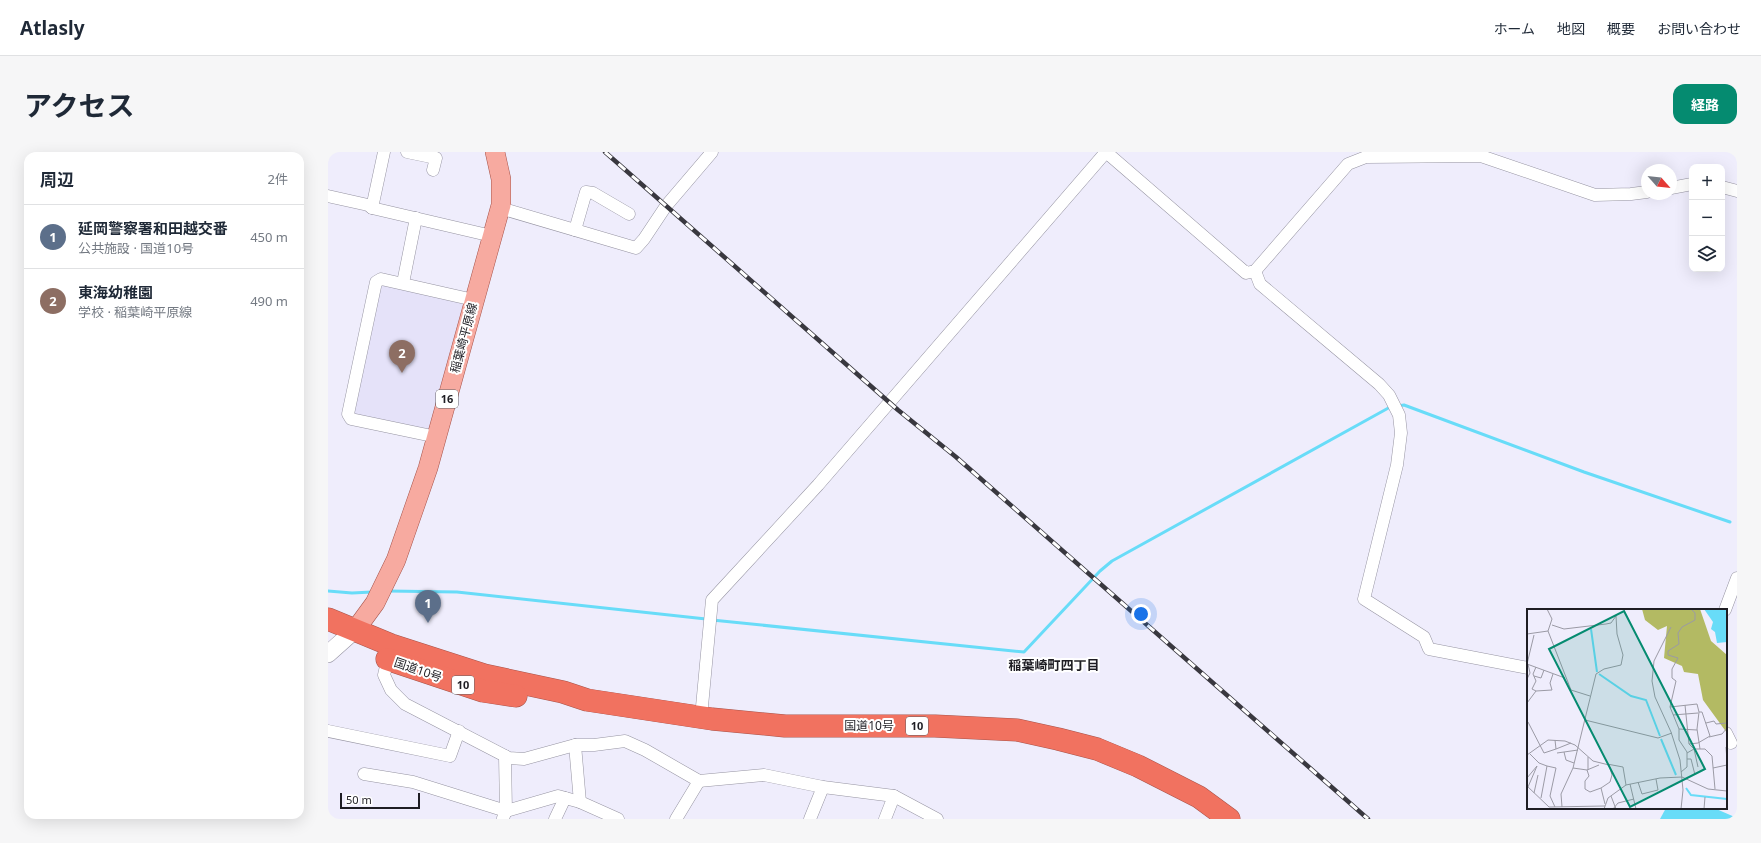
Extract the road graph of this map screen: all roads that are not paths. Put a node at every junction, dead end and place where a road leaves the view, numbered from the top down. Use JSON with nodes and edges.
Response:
{"nodes":[{"id":1,"x":384,"y":152,"type":"edge"},
{"id":2,"x":407,"y":152,"type":"edge"},
{"id":3,"x":495,"y":152,"type":"edge"},
{"id":4,"x":712,"y":152,"type":"edge"},
{"id":5,"x":1106,"y":152,"type":"edge"},
{"id":6,"x":1483,"y":154,"type":"edge"},
{"id":7,"x":433,"y":170,"type":"dead end"},
{"id":8,"x":1689,"y":185,"type":"edge"},
{"id":9,"x":1677,"y":187,"type":"edge"},
{"id":10,"x":1725,"y":188,"type":"edge"},
{"id":11,"x":1737,"y":191,"type":"edge"},
{"id":12,"x":1641,"y":193,"type":"edge"},
{"id":13,"x":328,"y":196,"type":"edge"},
{"id":14,"x":372,"y":208,"type":"junction"},
{"id":15,"x":500,"y":208,"type":"junction"},
{"id":16,"x":629,"y":214,"type":"dead end"},
{"id":17,"x":416,"y":218,"type":"junction"},
{"id":18,"x":575,"y":230,"type":"junction"},
{"id":19,"x":492,"y":236,"type":"junction"},
{"id":20,"x":1255,"y":271,"type":"junction"},
{"id":21,"x":403,"y":283,"type":"junction"},
{"id":22,"x":474,"y":300,"type":"junction"},
{"id":23,"x":436,"y":437,"type":"junction"},
{"id":24,"x":1737,"y":578,"type":"edge"},
{"id":25,"x":1725,"y":609,"type":"edge"},
{"id":26,"x":328,"y":619,"type":"edge"},
{"id":27,"x":343,"y":635,"type":"edge"},
{"id":28,"x":389,"y":652,"type":"junction"},
{"id":29,"x":328,"y":654,"type":"edge"},
{"id":30,"x":1527,"y":668,"type":"edge"},
{"id":31,"x":701,"y":718,"type":"junction"},
{"id":32,"x":328,"y":731,"type":"edge"},
{"id":33,"x":459,"y":732,"type":"junction"},
{"id":34,"x":1727,"y":735,"type":"edge"},
{"id":35,"x":1727,"y":742,"type":"edge"},
{"id":36,"x":575,"y":745,"type":"junction"},
{"id":37,"x":505,"y":756,"type":"junction"},
{"id":38,"x":364,"y":774,"type":"dead end"},
{"id":39,"x":699,"y":781,"type":"junction"},
{"id":40,"x":823,"y":786,"type":"junction"},
{"id":41,"x":894,"y":796,"type":"junction"},
{"id":42,"x":565,"y":798,"type":"junction"},
{"id":43,"x":580,"y":802,"type":"junction"},
{"id":44,"x":505,"y":815,"type":"edge"},
{"id":45,"x":555,"y":819,"type":"edge"},
{"id":46,"x":618,"y":819,"type":"edge"},
{"id":47,"x":676,"y":819,"type":"edge"},
{"id":48,"x":810,"y":819,"type":"edge"},
{"id":49,"x":884,"y":819,"type":"edge"},
{"id":50,"x":937,"y":819,"type":"edge"},
{"id":51,"x":1229,"y":819,"type":"edge"}],
"edges":[{"from":1,"to":14,"type":"street"},
{"from":2,"to":7,"type":"street"},
{"from":3,"to":15,"type":"main road","name":"稲葉崎平原線","number":"16"},
{"from":4,"to":18,"type":"street"},
{"from":5,"to":20,"type":"street"},
{"from":5,"to":31,"type":"street"},
{"from":6,"to":12,"type":"street"},
{"from":6,"to":20,"type":"street"},
{"from":8,"to":9,"type":"street"},
{"from":10,"to":11,"type":"street"},
{"from":13,"to":14,"type":"street"},
{"from":14,"to":17,"type":"street"},
{"from":15,"to":18,"type":"street"},
{"from":15,"to":19,"type":"main road","name":"稲葉崎平原線","number":"16"},
{"from":16,"to":18,"type":"street"},
{"from":17,"to":19,"type":"street"},
{"from":17,"to":21,"type":"street"},
{"from":19,"to":22,"type":"main road","name":"稲葉崎平原線","number":"16"},
{"from":20,"to":30,"type":"street"},
{"from":21,"to":22,"type":"street"},
{"from":21,"to":23,"type":"street"},
{"from":22,"to":23,"type":"main road","name":"稲葉崎平原線","number":"16"},
{"from":23,"to":27,"type":"main road","name":"稲葉崎平原線","number":"16"},
{"from":24,"to":25,"type":"street"},
{"from":26,"to":27,"type":"highway","number":"10"},
{"from":27,"to":28,"type":"highway","name":"国道10号","number":"10"},
{"from":27,"to":29,"type":"street"},
{"from":28,"to":31,"type":"highway","name":"国道10号","number":"10"},
{"from":28,"to":33,"type":"street"},
{"from":31,"to":51,"type":"highway","name":"国道10号","number":"10"},
{"from":32,"to":33,"type":"street"},
{"from":33,"to":37,"type":"street"},
{"from":34,"to":35,"type":"street"},
{"from":36,"to":37,"type":"street"},
{"from":36,"to":39,"type":"street"},
{"from":36,"to":43,"type":"street"},
{"from":37,"to":44,"type":"street"},
{"from":38,"to":44,"type":"street"},
{"from":39,"to":40,"type":"street"},
{"from":39,"to":47,"type":"street"},
{"from":40,"to":41,"type":"street"},
{"from":40,"to":48,"type":"street"},
{"from":41,"to":49,"type":"street"},
{"from":41,"to":50,"type":"street"},
{"from":42,"to":43,"type":"street"},
{"from":42,"to":44,"type":"street"},
{"from":42,"to":45,"type":"street"},
{"from":43,"to":46,"type":"street"}]}
